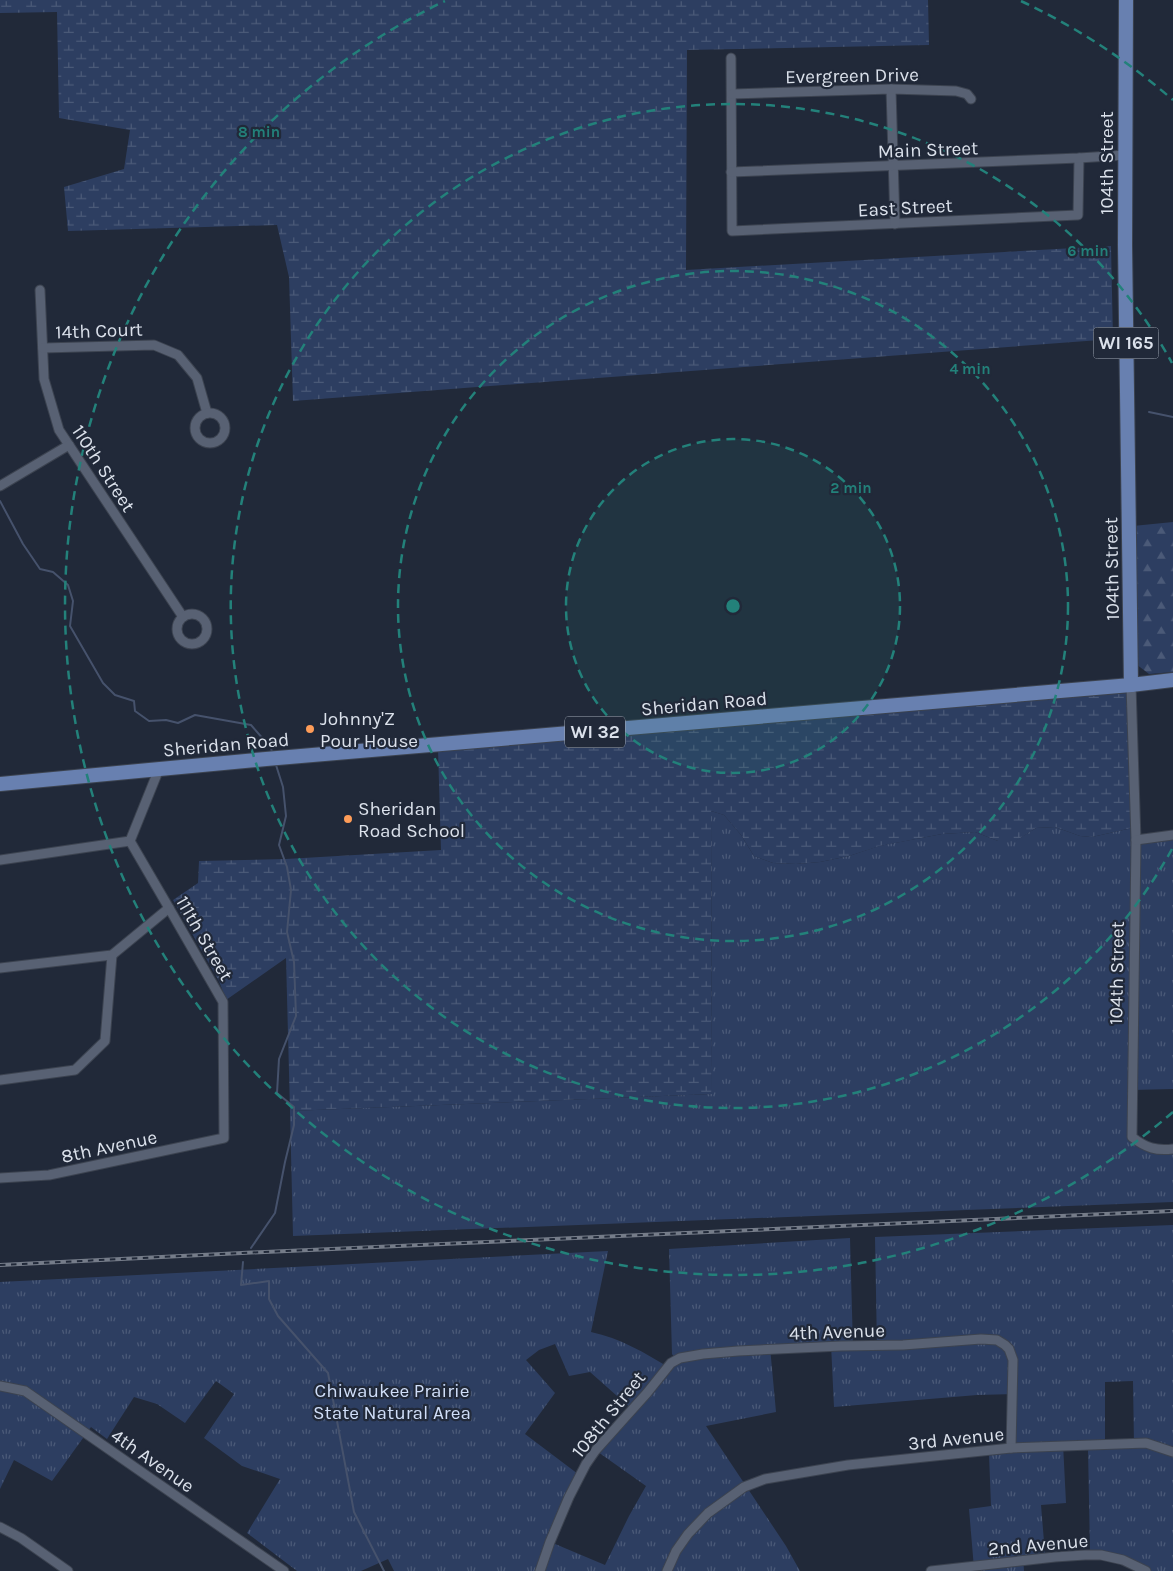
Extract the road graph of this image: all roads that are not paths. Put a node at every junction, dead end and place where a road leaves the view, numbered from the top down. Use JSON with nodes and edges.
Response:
{"nodes":[{"id":1,"x":1126,"y":0,"type":"edge"},
{"id":2,"x":731,"y":58,"type":"dead end"},
{"id":3,"x":891,"y":88,"type":"junction"},
{"id":4,"x":732,"y":94,"type":"junction"},
{"id":5,"x":971,"y":99,"type":"dead end"},
{"id":6,"x":1125,"y":155,"type":"junction"},
{"id":7,"x":1079,"y":158,"type":"junction"},
{"id":8,"x":893,"y":166,"type":"junction"},
{"id":9,"x":731,"y":172,"type":"junction"},
{"id":10,"x":895,"y":224,"type":"junction"},
{"id":11,"x":40,"y":290,"type":"dead end"},
{"id":12,"x":43,"y":348,"type":"junction"},
{"id":13,"x":206,"y":413,"type":"dead end"},
{"id":14,"x":69,"y":445,"type":"junction"},
{"id":15,"x":0,"y":486,"type":"edge"},
{"id":16,"x":182,"y":617,"type":"dead end"},
{"id":17,"x":1173,"y":680,"type":"edge"},
{"id":18,"x":1132,"y":685,"type":"junction"},
{"id":19,"x":159,"y":769,"type":"junction"},
{"id":20,"x":0,"y":784,"type":"edge"},
{"id":21,"x":1173,"y":835,"type":"edge"},
{"id":22,"x":1136,"y":840,"type":"junction"},
{"id":23,"x":130,"y":841,"type":"junction"},
{"id":24,"x":0,"y":860,"type":"edge"},
{"id":25,"x":170,"y":908,"type":"junction"},
{"id":26,"x":112,"y":955,"type":"junction"},
{"id":27,"x":0,"y":968,"type":"edge"},
{"id":28,"x":0,"y":1080,"type":"edge"},
{"id":29,"x":224,"y":1138,"type":"joint"},
{"id":30,"x":1173,"y":1149,"type":"edge"},
{"id":31,"x":0,"y":1178,"type":"edge"},
{"id":32,"x":671,"y":1363,"type":"joint"},
{"id":33,"x":0,"y":1386,"type":"edge"},
{"id":34,"x":1011,"y":1448,"type":"junction"},
{"id":35,"x":1173,"y":1452,"type":"edge"},
{"id":36,"x":0,"y":1527,"type":"edge"},
{"id":37,"x":68,"y":1571,"type":"edge"},
{"id":38,"x":284,"y":1571,"type":"edge"},
{"id":39,"x":540,"y":1571,"type":"edge"},
{"id":40,"x":668,"y":1571,"type":"edge"},
{"id":41,"x":931,"y":1571,"type":"edge"},
{"id":42,"x":1146,"y":1571,"type":"edge"}],
"edges":[{"from":1,"to":6,"type":"main road","name":"104th Street","number":"WI 165"},
{"from":2,"to":4,"type":"street"},
{"from":3,"to":4,"type":"street","name":"Evergreen Drive"},
{"from":3,"to":5,"type":"street","name":"Evergreen Drive"},
{"from":3,"to":8,"type":"street"},
{"from":4,"to":9,"type":"street"},
{"from":6,"to":7,"type":"street","name":"Main Street"},
{"from":6,"to":18,"type":"main road","name":"104th Street","number":"WI 165"},
{"from":7,"to":8,"type":"street","name":"Main Street"},
{"from":7,"to":10,"type":"street","name":"East Street"},
{"from":8,"to":9,"type":"street","name":"Main Street"},
{"from":8,"to":10,"type":"street"},
{"from":9,"to":10,"type":"street","name":"East Street"},
{"from":11,"to":12,"type":"street","name":"110th Street"},
{"from":12,"to":13,"type":"street","name":"14th Court"},
{"from":12,"to":14,"type":"street","name":"110th Street"},
{"from":14,"to":15,"type":"street"},
{"from":14,"to":16,"type":"street","name":"110th Street"},
{"from":17,"to":18,"type":"main road","name":"Sheridan Road","number":"WI 32"},
{"from":18,"to":19,"type":"main road","name":"Sheridan Road","number":"WI 32"},
{"from":18,"to":22,"type":"street","name":"104th Street"},
{"from":19,"to":20,"type":"main road","name":"Sheridan Road","number":"WI 32"},
{"from":19,"to":23,"type":"street"},
{"from":21,"to":22,"type":"street"},
{"from":22,"to":30,"type":"street","name":"104th Street"},
{"from":23,"to":24,"type":"street"},
{"from":23,"to":25,"type":"street","name":"111th Street"},
{"from":25,"to":26,"type":"street"},
{"from":25,"to":29,"type":"street","name":"111th Street"},
{"from":26,"to":27,"type":"street"},
{"from":26,"to":28,"type":"street"},
{"from":29,"to":31,"type":"street","name":"8th Avenue"},
{"from":32,"to":34,"type":"street","name":"4th Avenue"},
{"from":32,"to":39,"type":"street","name":"108th Street"},
{"from":33,"to":38,"type":"street","name":"4th Avenue"},
{"from":34,"to":35,"type":"street","name":"3rd Avenue"},
{"from":34,"to":40,"type":"street","name":"3rd Avenue"},
{"from":36,"to":37,"type":"street"},
{"from":41,"to":42,"type":"street","name":"2nd Avenue"}]}
